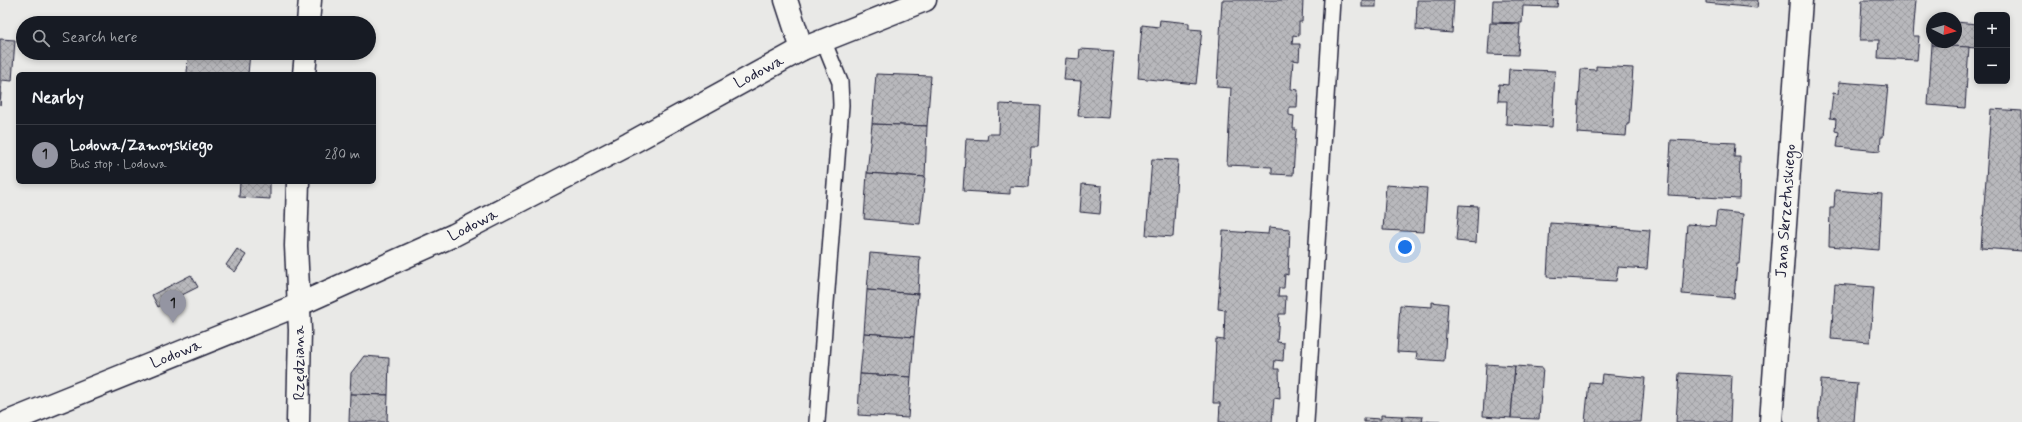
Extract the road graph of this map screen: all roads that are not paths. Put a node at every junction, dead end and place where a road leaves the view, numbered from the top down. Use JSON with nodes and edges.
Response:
{"nodes":[{"id":1,"x":310,"y":0,"type":"edge"},
{"id":2,"x":786,"y":0,"type":"edge"},
{"id":3,"x":925,"y":0,"type":"edge"},
{"id":4,"x":1332,"y":0,"type":"edge"},
{"id":5,"x":1801,"y":0,"type":"edge"},
{"id":6,"x":309,"y":16,"type":"edge"},
{"id":7,"x":824,"y":40,"type":"junction"},
{"id":8,"x":802,"y":49,"type":"junction"},
{"id":9,"x":305,"y":60,"type":"edge"},
{"id":10,"x":304,"y":72,"type":"edge"},
{"id":11,"x":298,"y":184,"type":"edge"},
{"id":12,"x":298,"y":305,"type":"junction"},
{"id":13,"x":8,"y":422,"type":"edge"},
{"id":14,"x":298,"y":422,"type":"edge"},
{"id":15,"x":817,"y":422,"type":"edge"},
{"id":16,"x":1306,"y":422,"type":"edge"},
{"id":17,"x":1770,"y":422,"type":"edge"}],
"edges":[{"from":1,"to":6,"type":"street"},
{"from":2,"to":8,"type":"street"},
{"from":3,"to":7,"type":"street","name":"Lodowa"},
{"from":4,"to":16,"type":"lane"},
{"from":5,"to":17,"type":"street","name":"Jana Skrzetuskiego"},
{"from":7,"to":8,"type":"street","name":"Lodowa"},
{"from":7,"to":15,"type":"lane"},
{"from":8,"to":12,"type":"street","name":"Lodowa"},
{"from":9,"to":10,"type":"street"},
{"from":11,"to":12,"type":"street","name":"Rzędziana"},
{"from":12,"to":13,"type":"street","name":"Lodowa"},
{"from":12,"to":14,"type":"street","name":"Rzędziana"}]}
